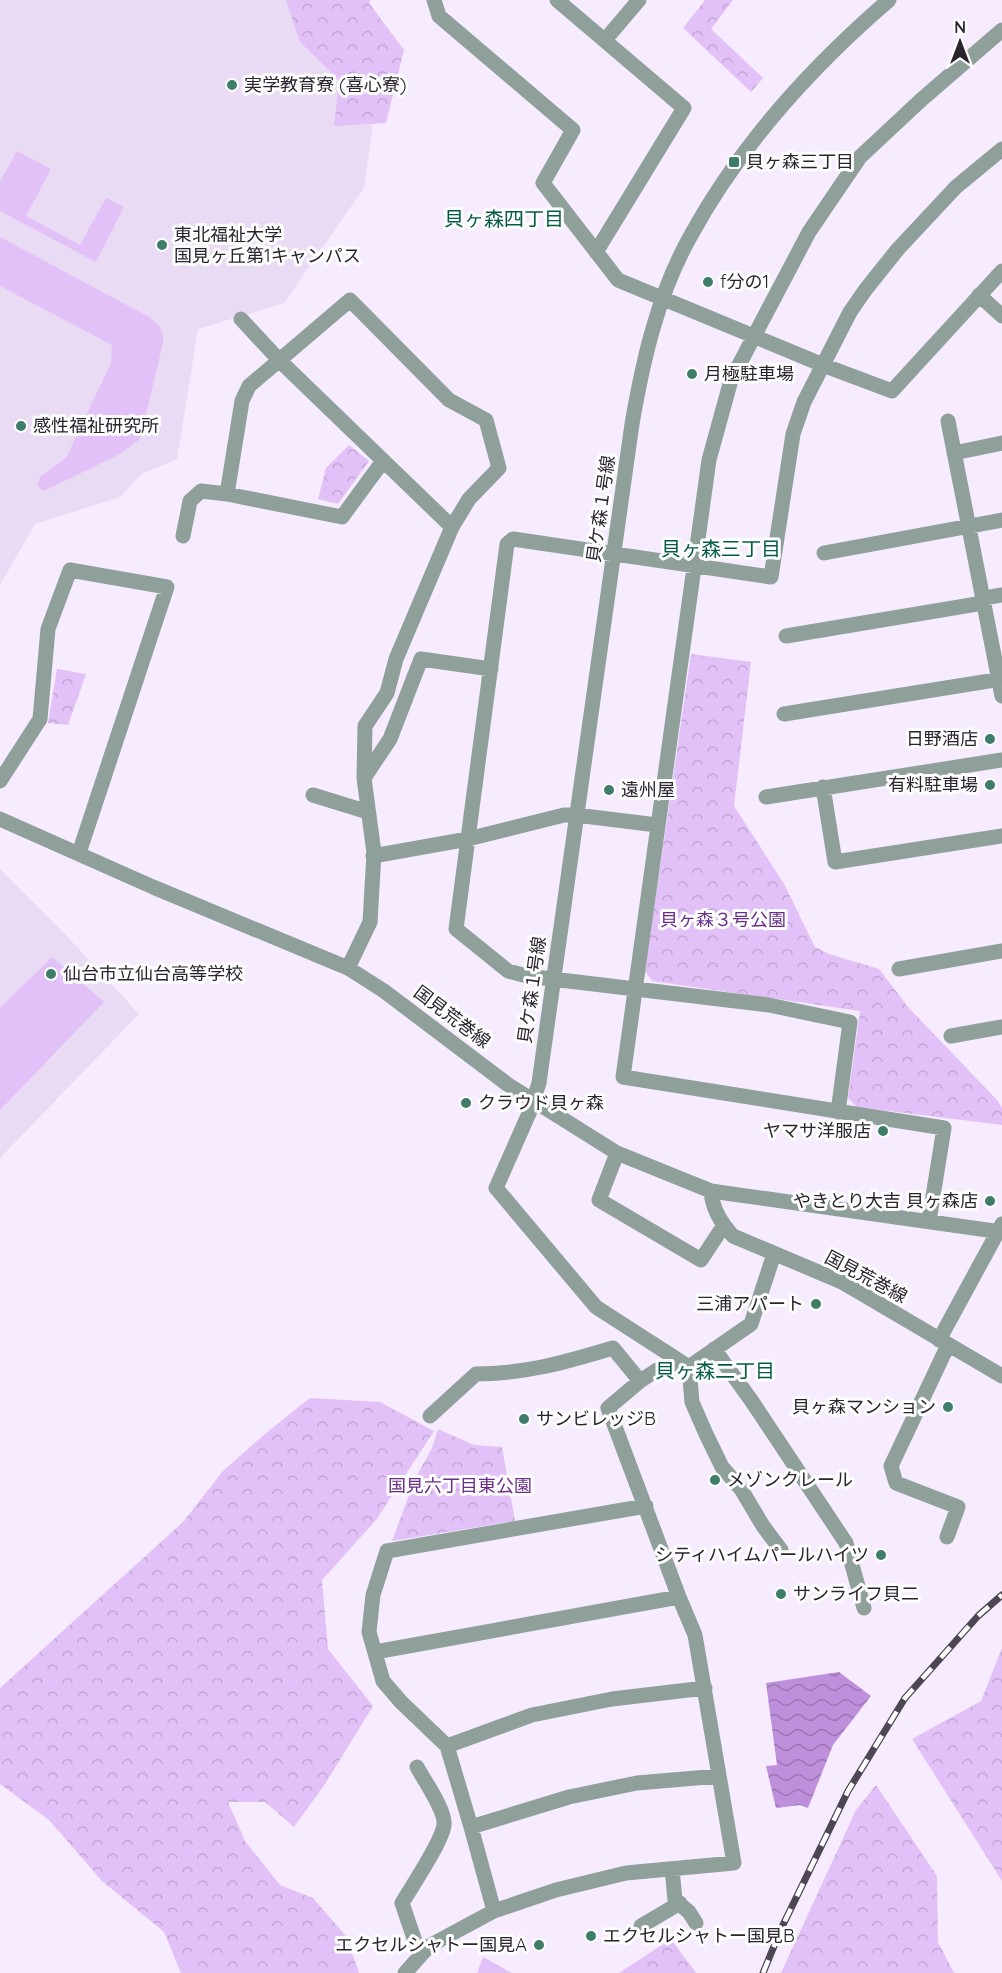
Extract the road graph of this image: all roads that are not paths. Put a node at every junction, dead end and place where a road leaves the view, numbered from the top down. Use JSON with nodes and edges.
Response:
{"nodes":[{"id":1,"x":434,"y":0,"type":"edge"},
{"id":2,"x":557,"y":0,"type":"edge"},
{"id":3,"x":639,"y":0,"type":"edge"},
{"id":4,"x":889,"y":0,"type":"edge"},
{"id":5,"x":1002,"y":30,"type":"edge"},
{"id":6,"x":605,"y":40,"type":"junction"},
{"id":7,"x":1002,"y":149,"type":"edge"},
{"id":8,"x":596,"y":252,"type":"junction"},
{"id":9,"x":1002,"y":271,"type":"edge"},
{"id":10,"x":980,"y":295,"type":"junction"},
{"id":11,"x":663,"y":300,"type":"junction"},
{"id":12,"x":1002,"y":316,"type":"edge"},
{"id":13,"x":241,"y":318,"type":"dead end"},
{"id":14,"x":753,"y":336,"type":"junction"},
{"id":15,"x":280,"y":361,"type":"junction"},
{"id":16,"x":822,"y":365,"type":"junction"},
{"id":17,"x":948,"y":422,"type":"dead end"},
{"id":18,"x":1002,"y":443,"type":"edge"},
{"id":19,"x":954,"y":453,"type":"junction"},
{"id":20,"x":383,"y":460,"type":"junction"},
{"id":21,"x":227,"y":494,"type":"junction"},
{"id":22,"x":1002,"y":520,"type":"edge"},
{"id":23,"x":452,"y":527,"type":"junction"},
{"id":24,"x":968,"y":527,"type":"junction"},
{"id":25,"x":183,"y":536,"type":"dead end"},
{"id":26,"x":824,"y":553,"type":"dead end"},
{"id":27,"x":615,"y":555,"type":"junction"},
{"id":28,"x":696,"y":566,"type":"junction"},
{"id":29,"x":1002,"y":595,"type":"edge"},
{"id":30,"x":984,"y":598,"type":"junction"},
{"id":31,"x":786,"y":636,"type":"dead end"},
{"id":32,"x":491,"y":669,"type":"junction"},
{"id":33,"x":1001,"y":679,"type":"edge"},
{"id":34,"x":1002,"y":696,"type":"edge"},
{"id":35,"x":784,"y":714,"type":"dead end"},
{"id":36,"x":1002,"y":760,"type":"edge"},
{"id":37,"x":364,"y":778,"type":"junction"},
{"id":38,"x":0,"y":781,"type":"edge"},
{"id":39,"x":823,"y":788,"type":"junction"},
{"id":40,"x":313,"y":795,"type":"dead end"},
{"id":41,"x":766,"y":797,"type":"dead end"},
{"id":42,"x":368,"y":812,"type":"junction"},
{"id":43,"x":576,"y":815,"type":"junction"},
{"id":44,"x":0,"y":819,"type":"edge"},
{"id":45,"x":657,"y":825,"type":"junction"},
{"id":46,"x":1002,"y":836,"type":"edge"},
{"id":47,"x":468,"y":839,"type":"junction"},
{"id":48,"x":79,"y":854,"type":"junction"},
{"id":49,"x":373,"y":856,"type":"junction"},
{"id":50,"x":1002,"y":951,"type":"edge"},
{"id":51,"x":348,"y":968,"type":"junction"},
{"id":52,"x":899,"y":969,"type":"dead end"},
{"id":53,"x":553,"y":978,"type":"junction"},
{"id":54,"x":635,"y":987,"type":"junction"},
{"id":55,"x":1002,"y":1027,"type":"edge"},
{"id":56,"x":951,"y":1036,"type":"dead end"},
{"id":57,"x":533,"y":1101,"type":"junction"},
{"id":58,"x":838,"y":1112,"type":"junction"},
{"id":59,"x":617,"y":1153,"type":"junction"},
{"id":60,"x":711,"y":1191,"type":"junction"},
{"id":61,"x":929,"y":1221,"type":"junction"},
{"id":62,"x":724,"y":1225,"type":"junction"},
{"id":63,"x":1001,"y":1229,"type":"edge"},
{"id":64,"x":774,"y":1254,"type":"junction"},
{"id":65,"x":943,"y":1343,"type":"junction"},
{"id":66,"x":714,"y":1349,"type":"junction"},
{"id":67,"x":689,"y":1367,"type":"junction"},
{"id":68,"x":1002,"y":1376,"type":"edge"},
{"id":69,"x":640,"y":1381,"type":"junction"},
{"id":70,"x":430,"y":1416,"type":"dead end"},
{"id":71,"x":646,"y":1506,"type":"junction"},
{"id":72,"x":947,"y":1537,"type":"dead end"},
{"id":73,"x":782,"y":1549,"type":"dead end"},
{"id":74,"x":679,"y":1597,"type":"junction"},
{"id":75,"x":864,"y":1608,"type":"dead end"},
{"id":76,"x":375,"y":1652,"type":"junction"},
{"id":77,"x":705,"y":1688,"type":"junction"},
{"id":78,"x":447,"y":1746,"type":"junction"},
{"id":79,"x":417,"y":1767,"type":"dead end"},
{"id":80,"x":719,"y":1776,"type":"junction"},
{"id":81,"x":471,"y":1827,"type":"junction"},
{"id":82,"x":672,"y":1869,"type":"junction"},
{"id":83,"x":680,"y":1903,"type":"junction"},
{"id":84,"x":494,"y":1911,"type":"junction"},
{"id":85,"x":696,"y":1923,"type":"dead end"},
{"id":86,"x":641,"y":1926,"type":"dead end"},
{"id":87,"x":420,"y":1956,"type":"junction"},
{"id":88,"x":405,"y":1973,"type":"edge"}],
"edges":[{"from":1,"to":8,"type":"street"},
{"from":2,"to":6,"type":"street"},
{"from":3,"to":6,"type":"street"},
{"from":4,"to":11,"type":"street","name":"貝ケ森１号線"},
{"from":5,"to":14,"type":"street"},
{"from":6,"to":8,"type":"street"},
{"from":7,"to":16,"type":"street"},
{"from":8,"to":11,"type":"street"},
{"from":9,"to":10,"type":"street"},
{"from":10,"to":12,"type":"street"},
{"from":10,"to":16,"type":"street"},
{"from":11,"to":14,"type":"street"},
{"from":11,"to":27,"type":"street","name":"貝ケ森１号線"},
{"from":13,"to":15,"type":"street"},
{"from":14,"to":16,"type":"street"},
{"from":14,"to":28,"type":"street"},
{"from":15,"to":20,"type":"street"},
{"from":15,"to":21,"type":"street"},
{"from":15,"to":23,"type":"street"},
{"from":16,"to":28,"type":"street"},
{"from":17,"to":19,"type":"street"},
{"from":18,"to":19,"type":"street"},
{"from":19,"to":24,"type":"street"},
{"from":20,"to":21,"type":"street"},
{"from":20,"to":23,"type":"street"},
{"from":21,"to":25,"type":"street"},
{"from":22,"to":24,"type":"street"},
{"from":23,"to":37,"type":"street"},
{"from":24,"to":26,"type":"street"},
{"from":24,"to":30,"type":"street"},
{"from":27,"to":28,"type":"street"},
{"from":27,"to":32,"type":"street"},
{"from":27,"to":43,"type":"street","name":"貝ケ森１号線"},
{"from":28,"to":45,"type":"street"},
{"from":29,"to":30,"type":"street"},
{"from":30,"to":31,"type":"street"},
{"from":30,"to":33,"type":"street"},
{"from":32,"to":37,"type":"street"},
{"from":32,"to":47,"type":"street"},
{"from":33,"to":34,"type":"street"},
{"from":33,"to":35,"type":"street"},
{"from":36,"to":39,"type":"street"},
{"from":37,"to":42,"type":"street"},
{"from":38,"to":48,"type":"street"},
{"from":39,"to":41,"type":"street"},
{"from":39,"to":46,"type":"street"},
{"from":40,"to":42,"type":"street"},
{"from":42,"to":49,"type":"street"},
{"from":43,"to":45,"type":"street"},
{"from":43,"to":47,"type":"street"},
{"from":43,"to":53,"type":"street","name":"貝ケ森１号線"},
{"from":44,"to":48,"type":"street","name":"国見荒巻線"},
{"from":45,"to":54,"type":"street"},
{"from":47,"to":49,"type":"street"},
{"from":47,"to":53,"type":"street"},
{"from":48,"to":51,"type":"street","name":"国見荒巻線"},
{"from":49,"to":51,"type":"street"},
{"from":50,"to":52,"type":"street"},
{"from":51,"to":57,"type":"street","name":"国見荒巻線"},
{"from":53,"to":54,"type":"street"},
{"from":53,"to":57,"type":"street","name":"貝ケ森１号線"},
{"from":54,"to":58,"type":"street"},
{"from":54,"to":58,"type":"street"},
{"from":55,"to":56,"type":"street"},
{"from":57,"to":59,"type":"street","name":"国見荒巻線"},
{"from":57,"to":67,"type":"street","name":"貝ケ森１号線"},
{"from":58,"to":61,"type":"street"},
{"from":59,"to":60,"type":"street","name":"国見荒巻線"},
{"from":59,"to":62,"type":"street"},
{"from":60,"to":61,"type":"street"},
{"from":60,"to":62,"type":"street","name":"国見荒巻線"},
{"from":61,"to":63,"type":"street"},
{"from":62,"to":64,"type":"street","name":"国見荒巻線"},
{"from":63,"to":65,"type":"street"},
{"from":64,"to":65,"type":"street","name":"国見荒巻線"},
{"from":64,"to":66,"type":"street"},
{"from":65,"to":68,"type":"street","name":"国見荒巻線"},
{"from":65,"to":72,"type":"street"},
{"from":66,"to":67,"type":"street"},
{"from":66,"to":75,"type":"street"},
{"from":67,"to":69,"type":"street"},
{"from":67,"to":73,"type":"street"},
{"from":69,"to":70,"type":"street"},
{"from":69,"to":71,"type":"street"},
{"from":71,"to":74,"type":"street"},
{"from":71,"to":76,"type":"street"},
{"from":74,"to":76,"type":"street"},
{"from":74,"to":77,"type":"street"},
{"from":76,"to":78,"type":"street"},
{"from":77,"to":78,"type":"street"},
{"from":77,"to":80,"type":"street"},
{"from":78,"to":81,"type":"street"},
{"from":79,"to":87,"type":"street"},
{"from":80,"to":81,"type":"street"},
{"from":80,"to":82,"type":"street"},
{"from":81,"to":84,"type":"street"},
{"from":82,"to":83,"type":"street"},
{"from":82,"to":84,"type":"street"},
{"from":83,"to":85,"type":"street"},
{"from":83,"to":86,"type":"street"},
{"from":84,"to":87,"type":"street"},
{"from":87,"to":88,"type":"street"}]}
